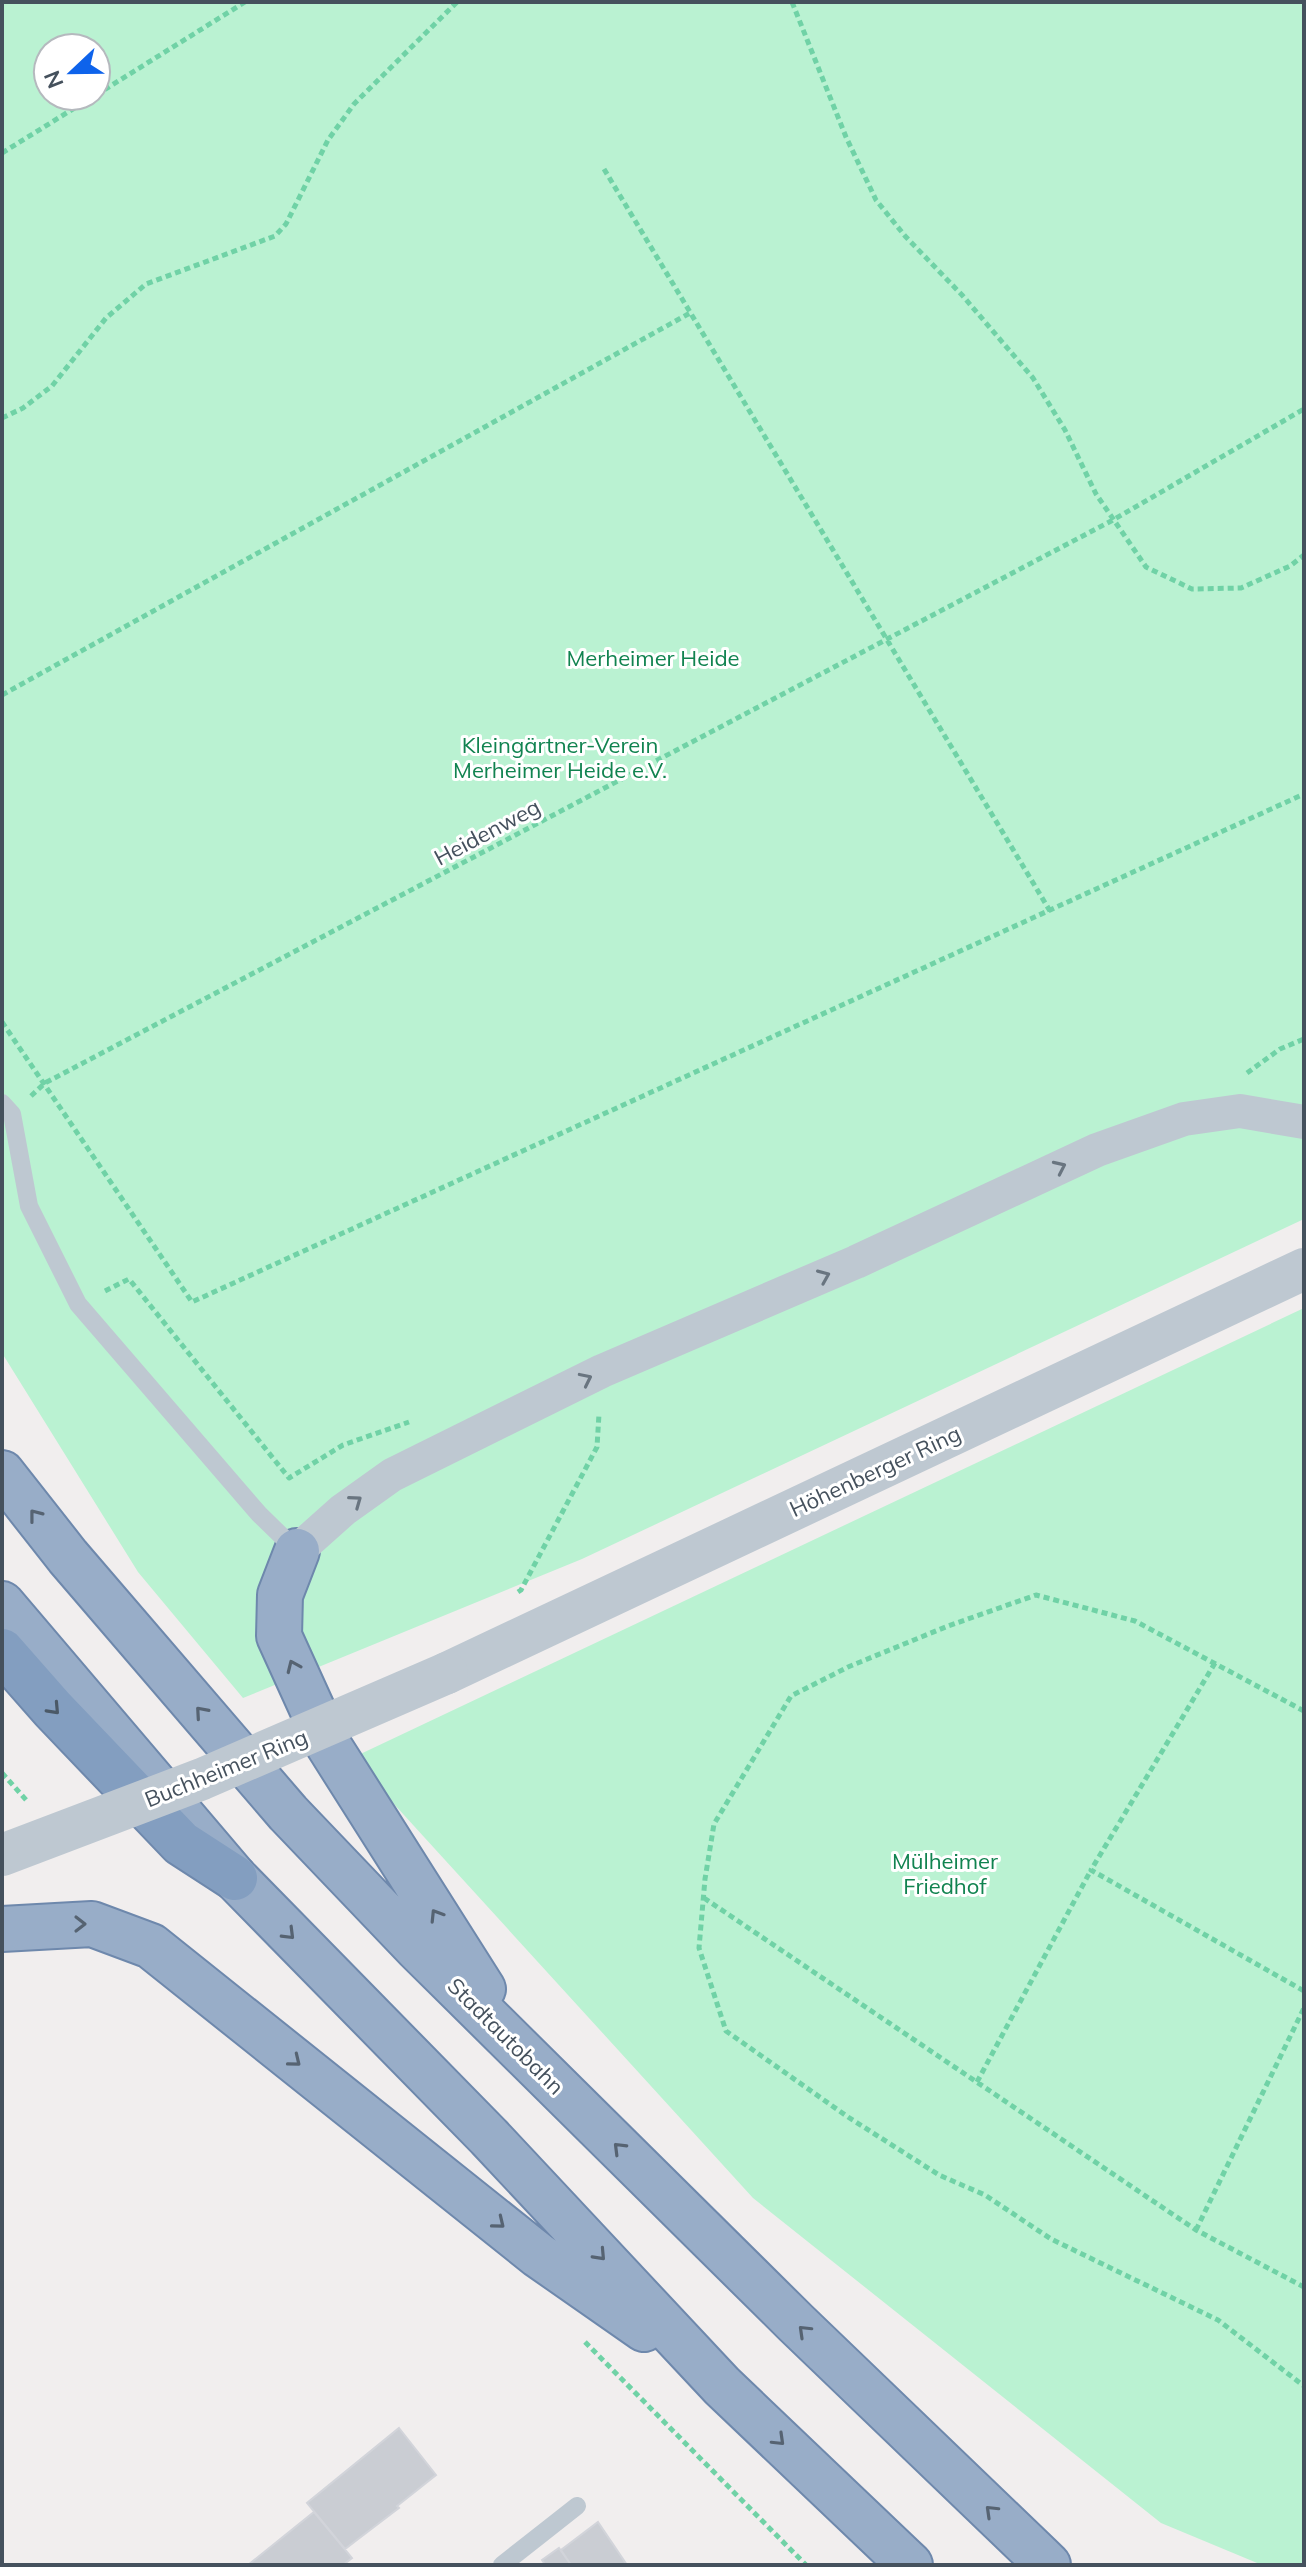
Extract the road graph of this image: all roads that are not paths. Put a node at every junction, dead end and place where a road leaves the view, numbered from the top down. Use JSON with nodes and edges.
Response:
{"nodes":[{"id":1,"x":7,"y":1108,"type":"edge"},
{"id":2,"x":1304,"y":1122,"type":"edge"},
{"id":3,"x":1304,"y":1269,"type":"edge"},
{"id":4,"x":2,"y":1473,"type":"edge"},
{"id":5,"x":297,"y":1551,"type":"junction"},
{"id":6,"x":2,"y":1604,"type":"edge"},
{"id":7,"x":2,"y":1651,"type":"edge"},
{"id":8,"x":447,"y":1673,"type":"joint"},
{"id":9,"x":2,"y":1855,"type":"edge"},
{"id":10,"x":235,"y":1878,"type":"junction"},
{"id":11,"x":2,"y":1929,"type":"edge"},
{"id":12,"x":523,"y":2052,"type":"junction"},
{"id":13,"x":722,"y":2386,"type":"junction"},
{"id":14,"x":577,"y":2506,"type":"dead end"},
{"id":15,"x":502,"y":2565,"type":"edge"},
{"id":16,"x":910,"y":2565,"type":"edge"},
{"id":17,"x":1048,"y":2565,"type":"edge"}],
"edges":[{"from":1,"to":5,"type":"lane"},
{"from":5,"to":2,"type":"street","one_way":true},
{"from":3,"to":8,"type":"street","name":"Höhenberger Ring"},
{"from":12,"to":4,"type":"highway","name":"Stadtautobahn","one_way":true},
{"from":12,"to":5,"type":"highway","one_way":true},
{"from":6,"to":10,"type":"highway"},
{"from":7,"to":10,"type":"highway","one_way":true},
{"from":8,"to":9,"type":"street","name":"Buchheimer Ring","bridge":true},
{"from":10,"to":13,"type":"highway","one_way":true},
{"from":11,"to":13,"type":"highway","one_way":true},
{"from":17,"to":12,"type":"highway","name":"Stadtautobahn","one_way":true},
{"from":13,"to":16,"type":"highway","one_way":true},
{"from":14,"to":15,"type":"lane"}]}
